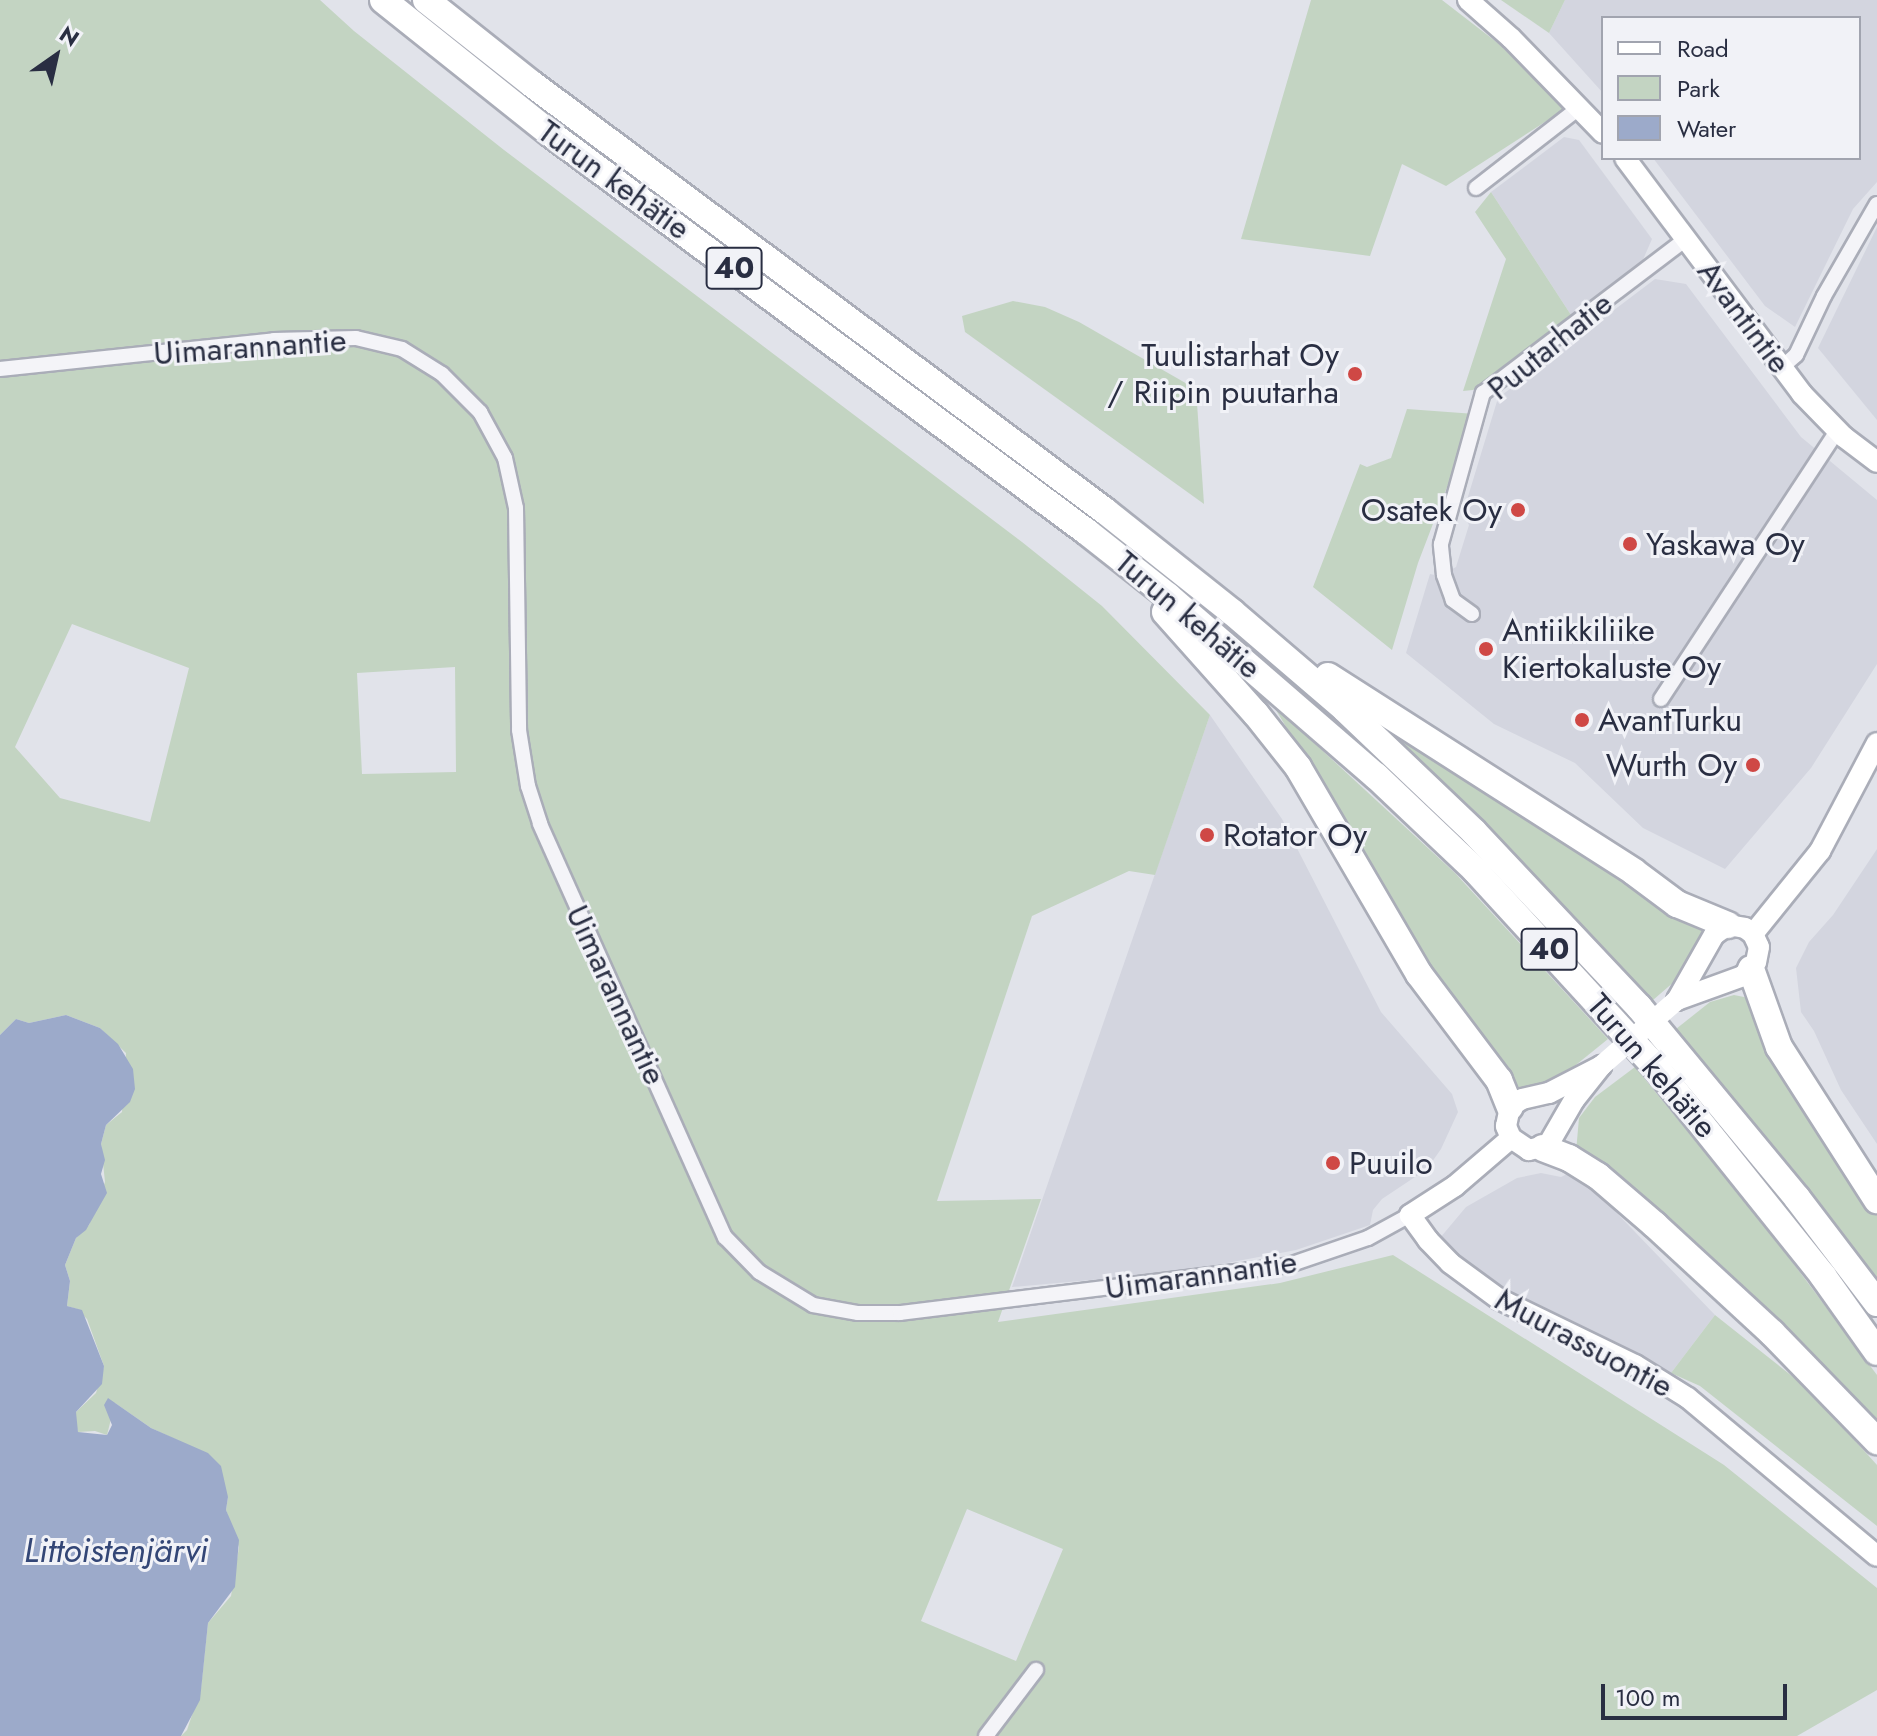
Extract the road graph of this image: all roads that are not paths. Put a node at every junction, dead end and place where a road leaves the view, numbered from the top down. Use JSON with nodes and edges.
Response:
{"nodes":[{"id":1,"x":383,"y":0,"type":"edge"},
{"id":2,"x":426,"y":0,"type":"edge"},
{"id":3,"x":1468,"y":0,"type":"edge"},
{"id":4,"x":1580,"y":107,"type":"junction"},
{"id":5,"x":1601,"y":131,"type":"edge"},
{"id":6,"x":1627,"y":160,"type":"edge"},
{"id":7,"x":1476,"y":188,"type":"dead end"},
{"id":8,"x":1877,"y":204,"type":"edge"},
{"id":9,"x":1686,"y":239,"type":"junction"},
{"id":10,"x":1781,"y":368,"type":"junction"},
{"id":11,"x":0,"y":369,"type":"edge"},
{"id":12,"x":1837,"y":431,"type":"junction"},
{"id":13,"x":1877,"y":462,"type":"edge"},
{"id":14,"x":1087,"y":532,"type":"junction"},
{"id":15,"x":1232,"y":612,"type":"junction"},
{"id":16,"x":1472,"y":614,"type":"dead end"},
{"id":17,"x":1661,"y":699,"type":"dead end"},
{"id":18,"x":1877,"y":743,"type":"edge"},
{"id":19,"x":1728,"y":925,"type":"junction"},
{"id":20,"x":1753,"y":934,"type":"junction"},
{"id":21,"x":1751,"y":969,"type":"junction"},
{"id":22,"x":1677,"y":1000,"type":"junction"},
{"id":23,"x":1601,"y":1066,"type":"junction"},
{"id":24,"x":1510,"y":1107,"type":"junction"},
{"id":25,"x":1511,"y":1138,"type":"junction"},
{"id":26,"x":1543,"y":1148,"type":"junction"},
{"id":27,"x":1877,"y":1200,"type":"edge"},
{"id":28,"x":1410,"y":1215,"type":"junction"},
{"id":29,"x":1877,"y":1303,"type":"edge"},
{"id":30,"x":1877,"y":1352,"type":"edge"},
{"id":31,"x":1877,"y":1441,"type":"edge"},
{"id":32,"x":1877,"y":1556,"type":"edge"},
{"id":33,"x":1036,"y":1670,"type":"dead end"},
{"id":34,"x":986,"y":1736,"type":"edge"}],
"edges":[{"from":1,"to":14,"type":"highway","name":"Turun kehätie","number":"40"},
{"from":2,"to":15,"type":"highway","name":"Turun kehätie","number":"40"},
{"from":3,"to":4,"type":"street"},
{"from":4,"to":5,"type":"street"},
{"from":4,"to":7,"type":"street"},
{"from":6,"to":9,"type":"street","name":"Avantintie"},
{"from":8,"to":10,"type":"street"},
{"from":9,"to":10,"type":"street","name":"Avantintie"},
{"from":9,"to":16,"type":"street","name":"Puutarhatie"},
{"from":10,"to":12,"type":"street","name":"Avantintie"},
{"from":11,"to":28,"type":"street","name":"Uimarannantie"},
{"from":12,"to":13,"type":"street","name":"Avantintie"},
{"from":12,"to":17,"type":"street"},
{"from":14,"to":24,"type":"highway"},
{"from":14,"to":30,"type":"highway","name":"Turun kehätie","number":"40"},
{"from":15,"to":19,"type":"highway"},
{"from":15,"to":29,"type":"highway","name":"Turun kehätie","number":"40"},
{"from":18,"to":20,"type":"street"},
{"from":19,"to":20,"type":"street"},
{"from":19,"to":22,"type":"street"},
{"from":20,"to":21,"type":"street"},
{"from":21,"to":22,"type":"street"},
{"from":21,"to":27,"type":"highway"},
{"from":22,"to":23,"type":"street","bridge":true},
{"from":23,"to":24,"type":"street"},
{"from":23,"to":26,"type":"street"},
{"from":24,"to":25,"type":"street"},
{"from":25,"to":26,"type":"street"},
{"from":25,"to":28,"type":"street","name":"Uimarannantie"},
{"from":26,"to":31,"type":"highway"},
{"from":28,"to":32,"type":"street","name":"Muurassuontie"},
{"from":33,"to":34,"type":"street"}]}
